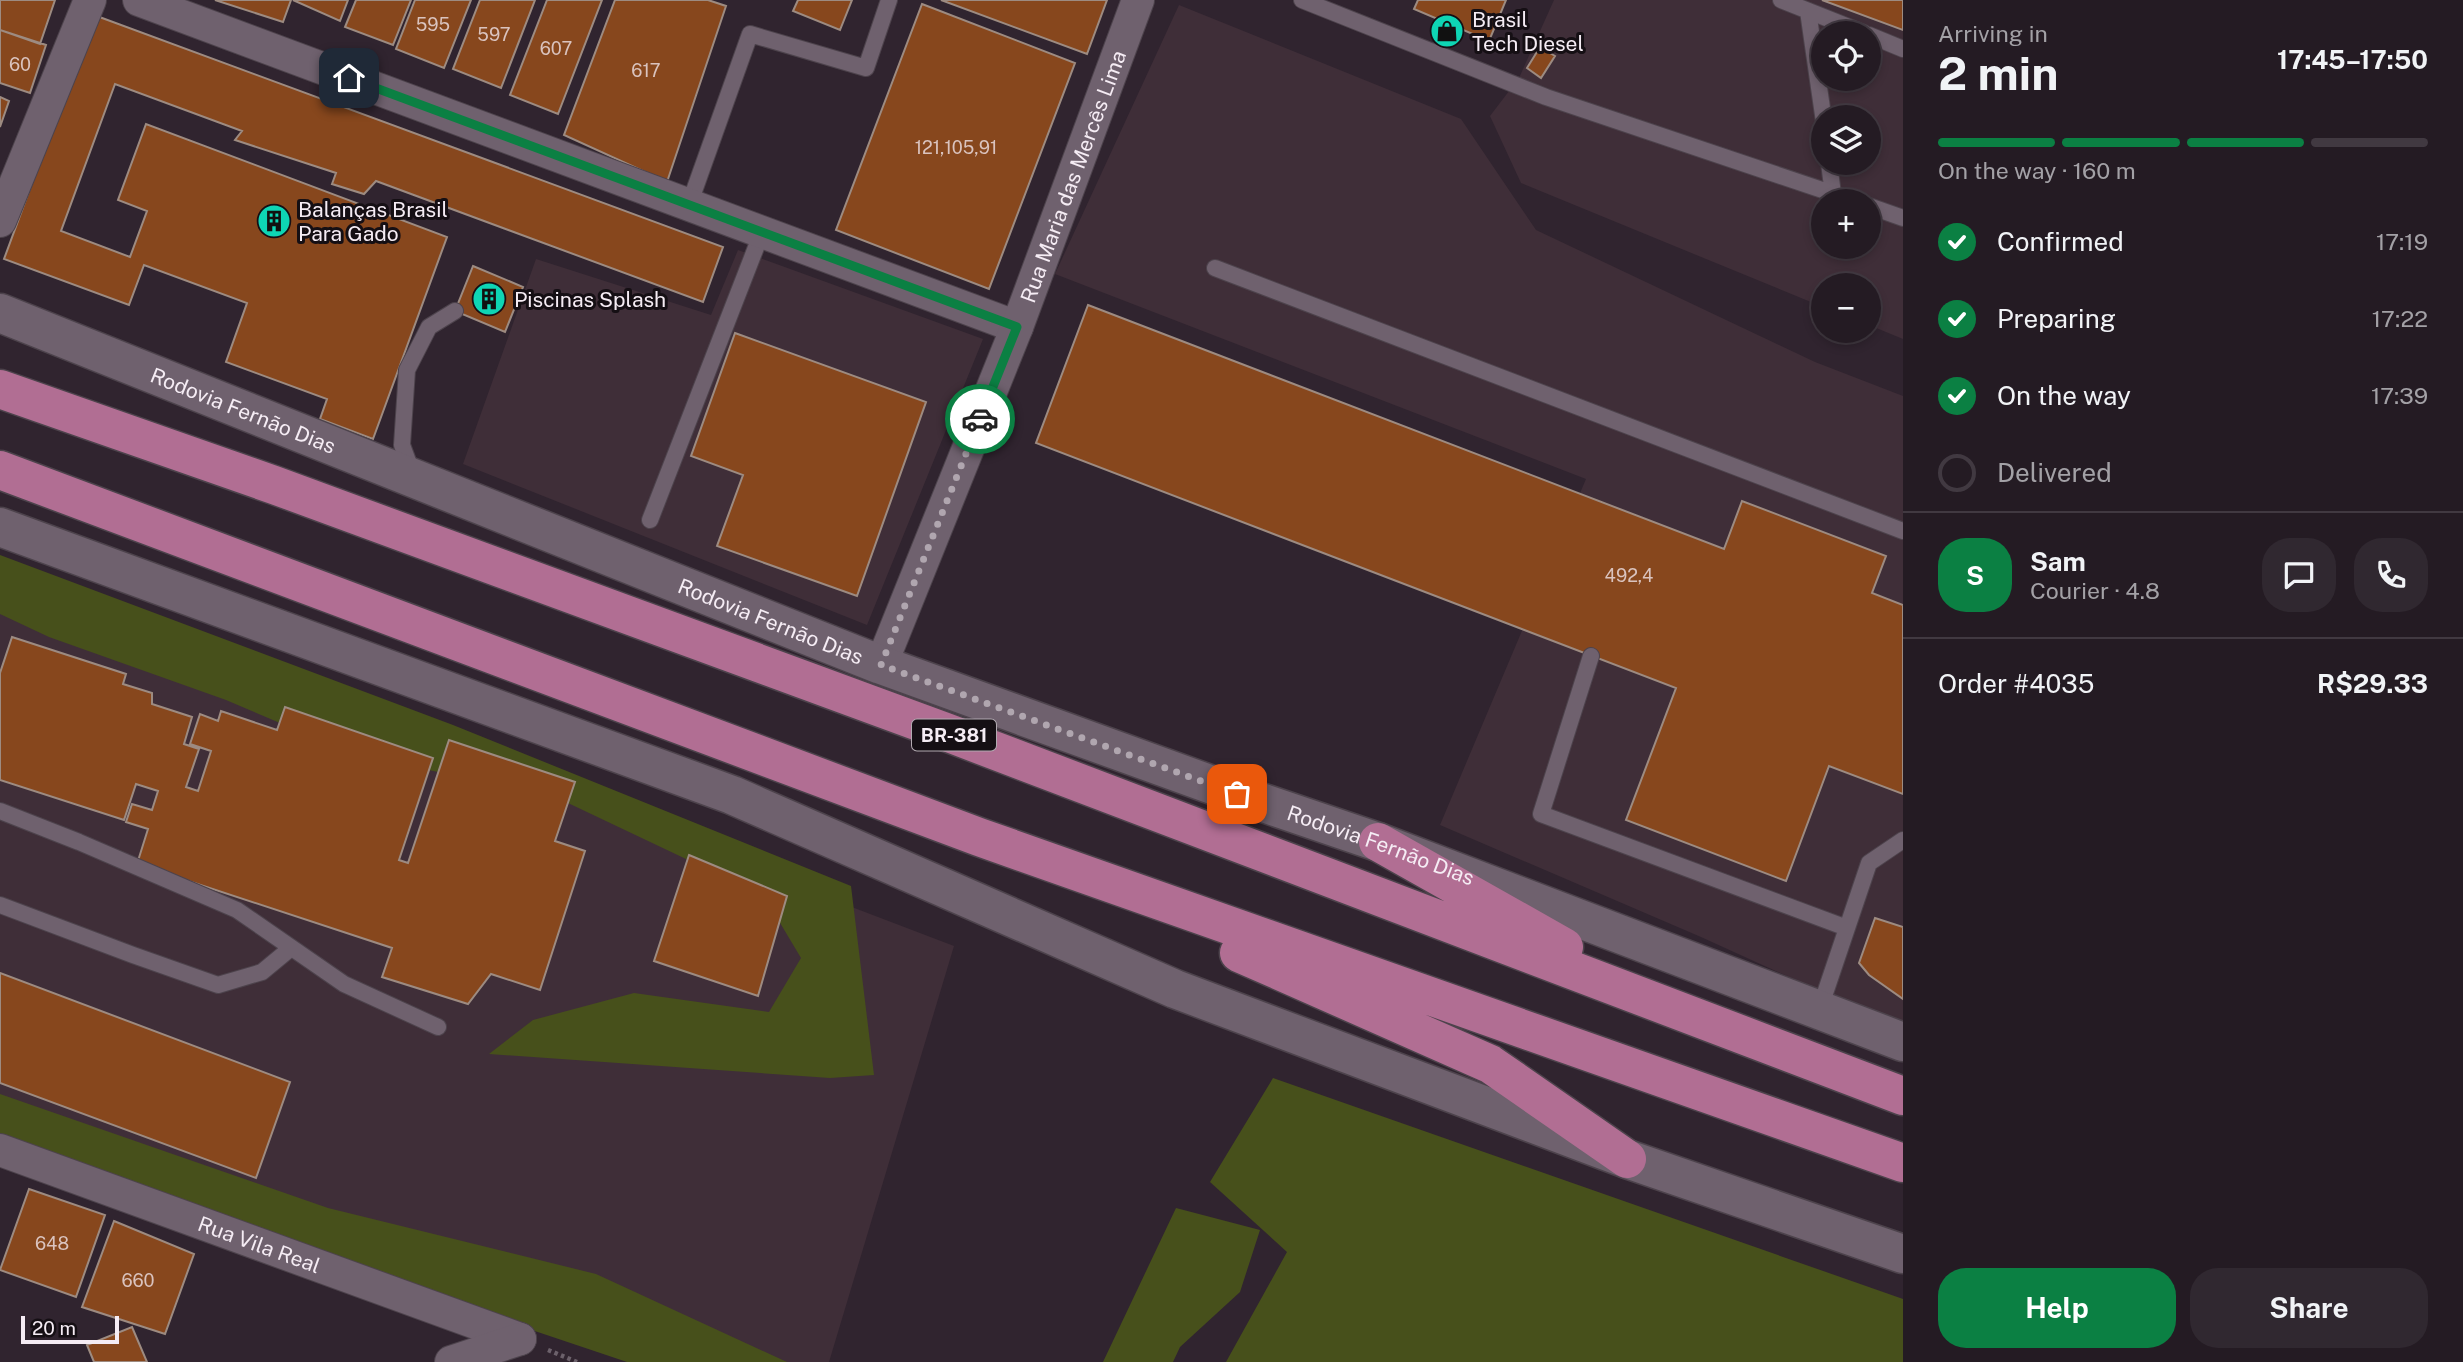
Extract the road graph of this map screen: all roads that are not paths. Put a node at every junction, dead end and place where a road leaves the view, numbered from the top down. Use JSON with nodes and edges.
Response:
{"nodes":[{"id":1,"x":90,"y":0,"type":"edge"},
{"id":2,"x":139,"y":0,"type":"edge"},
{"id":3,"x":890,"y":0,"type":"edge"},
{"id":4,"x":1138,"y":0,"type":"edge"},
{"id":5,"x":1302,"y":0,"type":"edge"},
{"id":6,"x":1781,"y":0,"type":"edge"},
{"id":7,"x":1808,"y":11,"type":"junction"},
{"id":8,"x":1833,"y":21,"type":"edge"},
{"id":9,"x":1881,"y":40,"type":"edge"},
{"id":10,"x":1903,"y":49,"type":"edge"},
{"id":11,"x":1822,"y":105,"type":"edge"},
{"id":12,"x":1818,"y":189,"type":"edge"},
{"id":13,"x":689,"y":205,"type":"junction"},
{"id":14,"x":1881,"y":210,"type":"edge"},
{"id":15,"x":1903,"y":218,"type":"edge"},
{"id":16,"x":0,"y":221,"type":"edge"},
{"id":17,"x":762,"y":232,"type":"junction"},
{"id":18,"x":1215,"y":268,"type":"dead end"},
{"id":19,"x":455,"y":311,"type":"dead end"},
{"id":20,"x":0,"y":313,"type":"edge"},
{"id":21,"x":1017,"y":327,"type":"junction"},
{"id":22,"x":0,"y":388,"type":"edge"},
{"id":23,"x":0,"y":470,"type":"edge"},
{"id":24,"x":414,"y":478,"type":"junction"},
{"id":25,"x":650,"y":520,"type":"dead end"},
{"id":26,"x":0,"y":527,"type":"edge"},
{"id":27,"x":1903,"y":531,"type":"edge"},
{"id":28,"x":1591,"y":656,"type":"dead end"},
{"id":29,"x":881,"y":665,"type":"junction"},
{"id":30,"x":0,"y":811,"type":"edge"},
{"id":31,"x":965,"y":832,"type":"junction"},
{"id":32,"x":1903,"y":840,"type":"edge"},
{"id":33,"x":1378,"y":842,"type":"junction"},
{"id":34,"x":0,"y":905,"type":"edge"},
{"id":35,"x":1847,"y":928,"type":"junction"},
{"id":36,"x":291,"y":948,"type":"junction"},
{"id":37,"x":1676,"y":1010,"type":"junction"},
{"id":38,"x":1818,"y":1012,"type":"junction"},
{"id":39,"x":438,"y":1027,"type":"dead end"},
{"id":40,"x":1903,"y":1042,"type":"edge"},
{"id":41,"x":1903,"y":1096,"type":"edge"},
{"id":42,"x":0,"y":1150,"type":"edge"},
{"id":43,"x":1627,"y":1159,"type":"junction"},
{"id":44,"x":1903,"y":1163,"type":"edge"},
{"id":45,"x":1903,"y":1254,"type":"edge"},
{"id":46,"x":451,"y":1362,"type":"edge"}],
"edges":[{"from":1,"to":16,"type":"street"},
{"from":2,"to":13,"type":"street"},
{"from":3,"to":13,"type":"lane"},
{"from":4,"to":21,"type":"street","name":"Rua Maria das Mercês Lima"},
{"from":5,"to":12,"type":"lane"},
{"from":6,"to":7,"type":"lane"},
{"from":7,"to":8,"type":"lane"},
{"from":7,"to":11,"type":"lane"},
{"from":9,"to":10,"type":"lane"},
{"from":13,"to":17,"type":"street"},
{"from":14,"to":15,"type":"lane"},
{"from":17,"to":21,"type":"street"},
{"from":17,"to":25,"type":"lane"},
{"from":18,"to":27,"type":"lane"},
{"from":19,"to":24,"type":"lane"},
{"from":20,"to":24,"type":"main road","name":"Rodovia Fernão Dias","number":"BR-381"},
{"from":21,"to":29,"type":"street","name":"Rua Maria das Mercês Lima"},
{"from":22,"to":37,"type":"highway","name":"Rodovia Fernão Dias","number":"BR-381"},
{"from":23,"to":31,"type":"highway"},
{"from":24,"to":29,"type":"main road","name":"Rodovia Fernão Dias","number":"BR-381"},
{"from":26,"to":43,"type":"main road"},
{"from":28,"to":35,"type":"lane"},
{"from":29,"to":33,"type":"main road","name":"Rodovia Fernão Dias","number":"BR-381"},
{"from":30,"to":36,"type":"lane"},
{"from":31,"to":43,"type":"highway"},
{"from":31,"to":44,"type":"highway"},
{"from":32,"to":35,"type":"lane"},
{"from":33,"to":37,"type":"highway"},
{"from":33,"to":38,"type":"main road","name":"Rodovia Fernão Dias","number":"BR-381"},
{"from":34,"to":36,"type":"lane"},
{"from":35,"to":38,"type":"lane"},
{"from":36,"to":39,"type":"lane"},
{"from":37,"to":41,"type":"highway","name":"Rodovia Fernão Dias","number":"BR-381"},
{"from":38,"to":40,"type":"main road","name":"Rodovia Fernão Dias","number":"BR-381"},
{"from":42,"to":46,"type":"street","name":"Rua Vila Real"},
{"from":43,"to":45,"type":"main road"}]}
